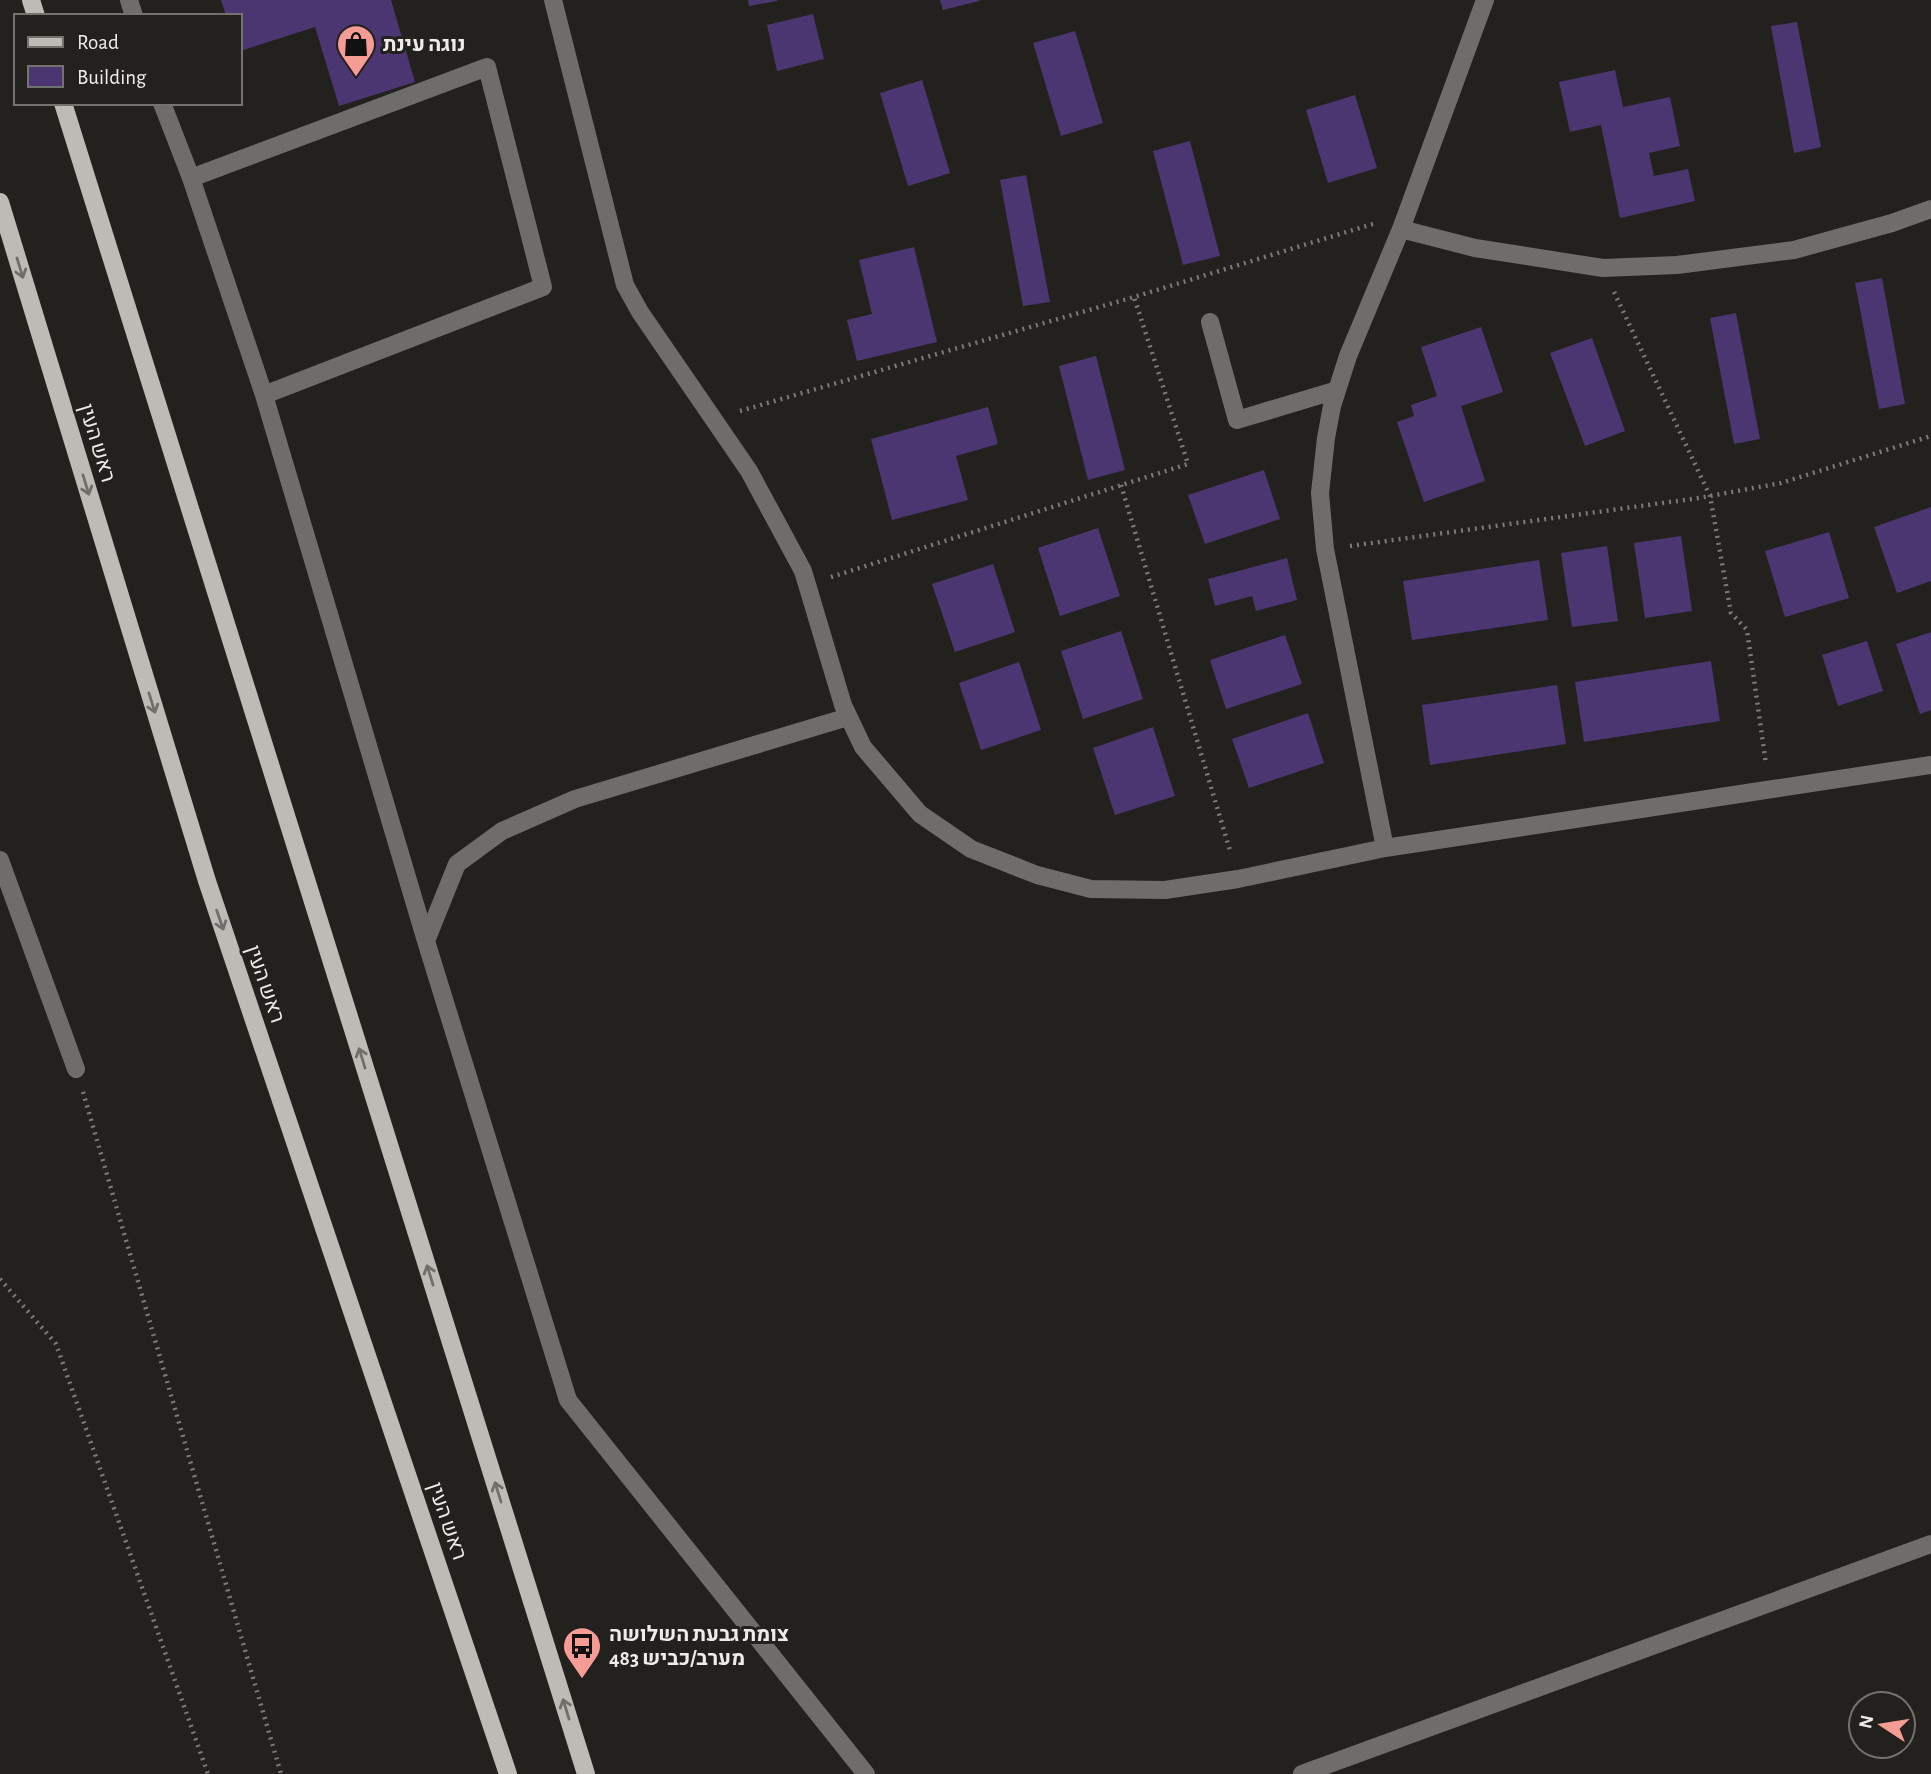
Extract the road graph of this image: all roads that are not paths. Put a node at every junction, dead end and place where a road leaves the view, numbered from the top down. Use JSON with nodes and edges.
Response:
{"nodes":[{"id":1,"x":553,"y":0,"type":"edge"},
{"id":2,"x":1485,"y":0,"type":"edge"},
{"id":3,"x":64,"y":105,"type":"edge"},
{"id":4,"x":163,"y":105,"type":"edge"},
{"id":5,"x":191,"y":178,"type":"junction"},
{"id":6,"x":0,"y":202,"type":"edge"},
{"id":7,"x":1931,"y":209,"type":"edge"},
{"id":8,"x":1404,"y":221,"type":"junction"},
{"id":9,"x":1210,"y":322,"type":"dead end"},
{"id":10,"x":1337,"y":390,"type":"junction"},
{"id":11,"x":264,"y":395,"type":"junction"},
{"id":12,"x":848,"y":717,"type":"junction"},
{"id":13,"x":1931,"y":765,"type":"edge"},
{"id":14,"x":1385,"y":848,"type":"junction"},
{"id":15,"x":0,"y":860,"type":"edge"},
{"id":16,"x":426,"y":942,"type":"junction"},
{"id":17,"x":76,"y":1069,"type":"road end"},
{"id":18,"x":1931,"y":1544,"type":"edge"},
{"id":19,"x":508,"y":1774,"type":"edge"},
{"id":20,"x":586,"y":1774,"type":"edge"},
{"id":21,"x":866,"y":1774,"type":"edge"},
{"id":22,"x":1302,"y":1774,"type":"edge"}],
"edges":[{"from":1,"to":12,"type":"street"},
{"from":2,"to":8,"type":"street"},
{"from":20,"to":3,"type":"main road","one_way":true},
{"from":4,"to":5,"type":"street"},
{"from":5,"to":11,"type":"street"},
{"from":5,"to":11,"type":"street"},
{"from":6,"to":19,"type":"main road","name":"ראש העין","one_way":true},
{"from":7,"to":8,"type":"street"},
{"from":8,"to":10,"type":"street"},
{"from":9,"to":10,"type":"street"},
{"from":10,"to":14,"type":"street"},
{"from":11,"to":16,"type":"street"},
{"from":12,"to":14,"type":"street"},
{"from":12,"to":16,"type":"street"},
{"from":13,"to":14,"type":"street"},
{"from":15,"to":17,"type":"street"},
{"from":16,"to":21,"type":"street"},
{"from":18,"to":22,"type":"street"}]}
